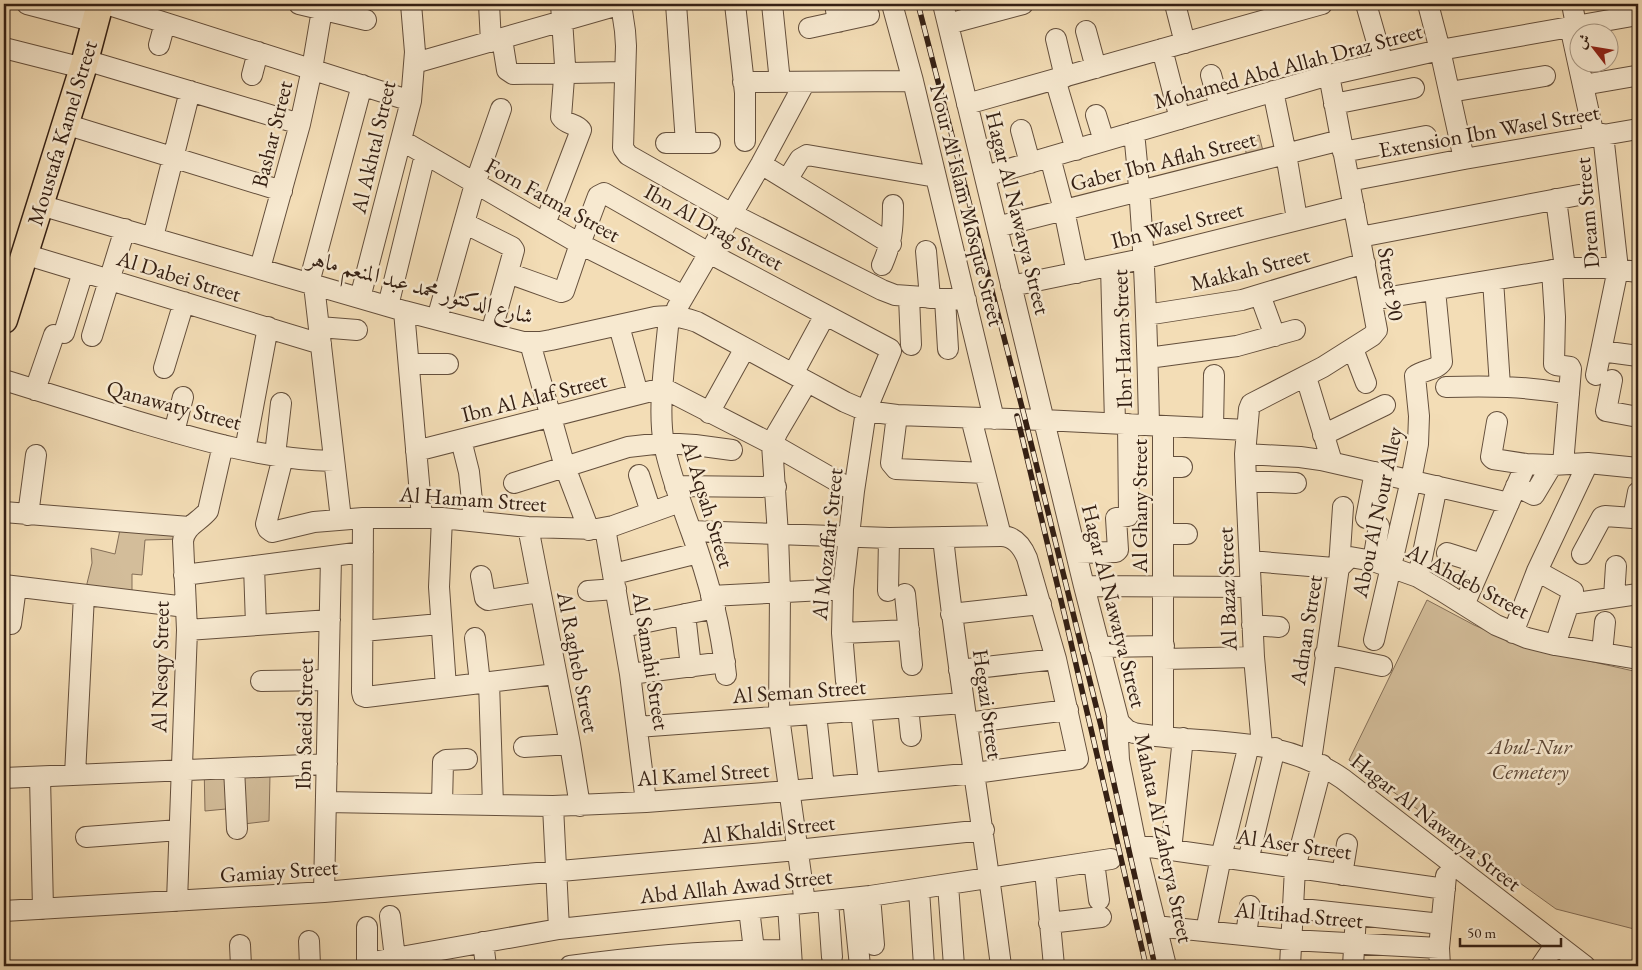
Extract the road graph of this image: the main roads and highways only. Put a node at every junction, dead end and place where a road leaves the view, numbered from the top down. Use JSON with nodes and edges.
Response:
{"nodes":[{"id":1,"x":101,"y":10,"type":"edge"},
{"id":2,"x":6,"y":303,"type":"edge"}],
"edges":[{"from":1,"to":2,"type":"main road","name":"Moustafa Kamel Street"}]}
